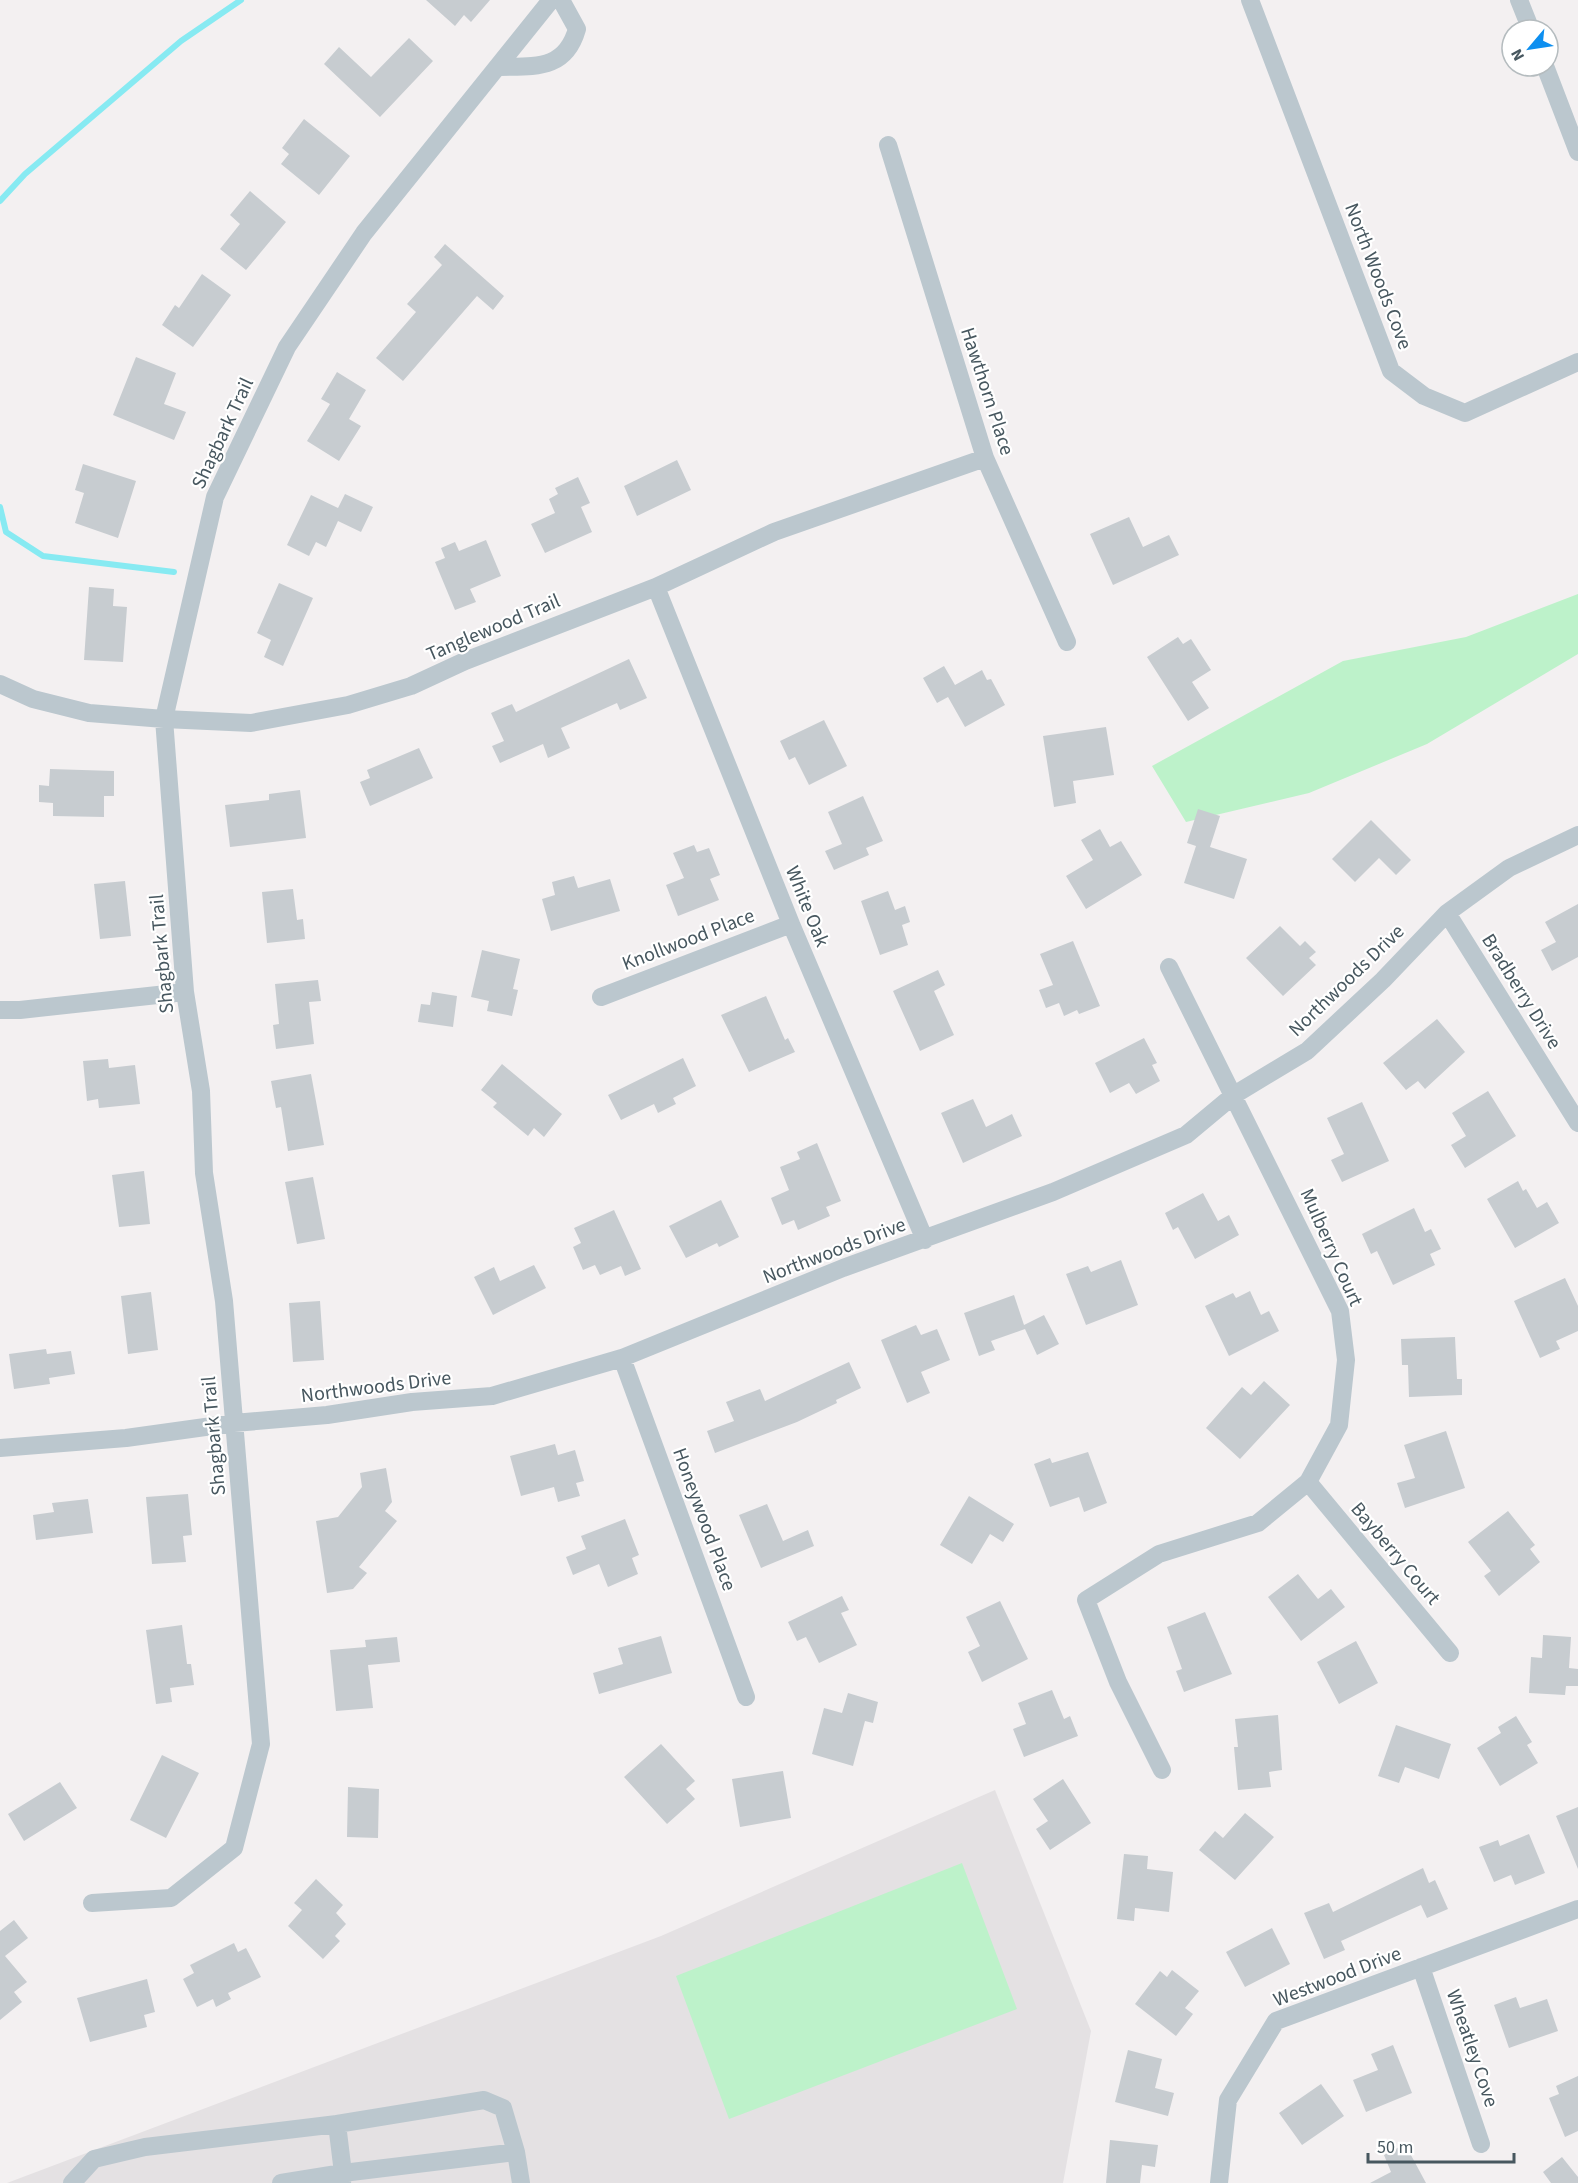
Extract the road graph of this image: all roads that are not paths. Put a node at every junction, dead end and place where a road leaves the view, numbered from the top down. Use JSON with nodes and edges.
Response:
{"nodes":[{"id":1,"x":551,"y":0,"type":"edge"},
{"id":2,"x":561,"y":0,"type":"edge"},
{"id":3,"x":1250,"y":0,"type":"edge"},
{"id":4,"x":1519,"y":0,"type":"edge"},
{"id":5,"x":1526,"y":18,"type":"edge"},
{"id":6,"x":498,"y":67,"type":"junction"},
{"id":7,"x":1550,"y":78,"type":"edge"},
{"id":8,"x":888,"y":145,"type":"dead end"},
{"id":9,"x":1578,"y":152,"type":"edge"},
{"id":10,"x":1578,"y":362,"type":"edge"},
{"id":11,"x":985,"y":458,"type":"junction"},
{"id":12,"x":656,"y":586,"type":"junction"},
{"id":13,"x":1067,"y":642,"type":"dead end"},
{"id":14,"x":0,"y":684,"type":"edge"},
{"id":15,"x":164,"y":719,"type":"junction"},
{"id":16,"x":1578,"y":835,"type":"edge"},
{"id":17,"x":1446,"y":913,"type":"junction"},
{"id":18,"x":791,"y":924,"type":"junction"},
{"id":19,"x":1169,"y":967,"type":"dead end"},
{"id":20,"x":185,"y":992,"type":"junction"},
{"id":21,"x":601,"y":997,"type":"dead end"},
{"id":22,"x":0,"y":1010,"type":"edge"},
{"id":23,"x":1234,"y":1095,"type":"junction"},
{"id":24,"x":1578,"y":1123,"type":"edge"},
{"id":25,"x":925,"y":1240,"type":"junction"},
{"id":26,"x":622,"y":1358,"type":"junction"},
{"id":27,"x":234,"y":1423,"type":"junction"},
{"id":28,"x":0,"y":1448,"type":"edge"},
{"id":29,"x":1308,"y":1482,"type":"junction"},
{"id":30,"x":1450,"y":1653,"type":"dead end"},
{"id":31,"x":746,"y":1697,"type":"dead end"},
{"id":32,"x":1162,"y":1770,"type":"dead end"},
{"id":33,"x":92,"y":1903,"type":"dead end"},
{"id":34,"x":1578,"y":1909,"type":"edge"},
{"id":35,"x":1421,"y":1967,"type":"junction"},
{"id":36,"x":337,"y":2124,"type":"junction"},
{"id":37,"x":1481,"y":2144,"type":"dead end"},
{"id":38,"x":516,"y":2152,"type":"junction"},
{"id":39,"x":343,"y":2178,"type":"edge"},
{"id":40,"x":72,"y":2183,"type":"edge"},
{"id":41,"x":281,"y":2183,"type":"edge"},
{"id":42,"x":521,"y":2183,"type":"edge"},
{"id":43,"x":1219,"y":2183,"type":"edge"}],
"edges":[{"from":1,"to":6,"type":"street","name":"Shagbark Trail"},
{"from":2,"to":6,"type":"street"},
{"from":3,"to":10,"type":"street","name":"North Woods Cove"},
{"from":4,"to":5,"type":"street"},
{"from":6,"to":15,"type":"street","name":"Shagbark Trail"},
{"from":7,"to":9,"type":"street"},
{"from":8,"to":11,"type":"street","name":"Hawthorn Place"},
{"from":11,"to":12,"type":"street","name":"Tanglewood Trail"},
{"from":11,"to":13,"type":"street","name":"Hawthorn Place"},
{"from":12,"to":15,"type":"street","name":"Tanglewood Trail"},
{"from":12,"to":18,"type":"street","name":"White Oak"},
{"from":14,"to":15,"type":"street","name":"Tanglewood Trail"},
{"from":15,"to":20,"type":"street","name":"Shagbark Trail"},
{"from":16,"to":17,"type":"street","name":"Northwoods Drive"},
{"from":17,"to":23,"type":"street","name":"Northwoods Drive"},
{"from":17,"to":24,"type":"street","name":"Bradberry Drive"},
{"from":18,"to":21,"type":"street","name":"Knollwood Place"},
{"from":18,"to":25,"type":"street","name":"White Oak"},
{"from":19,"to":23,"type":"street","name":"Mulberry Court"},
{"from":20,"to":22,"type":"street"},
{"from":20,"to":27,"type":"street","name":"Shagbark Trail"},
{"from":23,"to":25,"type":"street","name":"Northwoods Drive"},
{"from":23,"to":29,"type":"street","name":"Mulberry Court"},
{"from":25,"to":26,"type":"street","name":"Northwoods Drive"},
{"from":26,"to":27,"type":"street","name":"Northwoods Drive"},
{"from":26,"to":31,"type":"street","name":"Honeywood Place"},
{"from":27,"to":28,"type":"street","name":"Northwoods Drive"},
{"from":27,"to":33,"type":"street","name":"Shagbark Trail"},
{"from":29,"to":30,"type":"street","name":"Bayberry Court"},
{"from":29,"to":32,"type":"street","name":"Mulberry Court"},
{"from":34,"to":35,"type":"street","name":"Westwood Drive"},
{"from":35,"to":37,"type":"street","name":"Wheatley Cove"},
{"from":35,"to":43,"type":"street","name":"Westwood Drive"},
{"from":36,"to":38,"type":"street"},
{"from":36,"to":39,"type":"street"},
{"from":36,"to":40,"type":"street"},
{"from":38,"to":39,"type":"street"},
{"from":38,"to":42,"type":"street"},
{"from":39,"to":41,"type":"street"}]}
